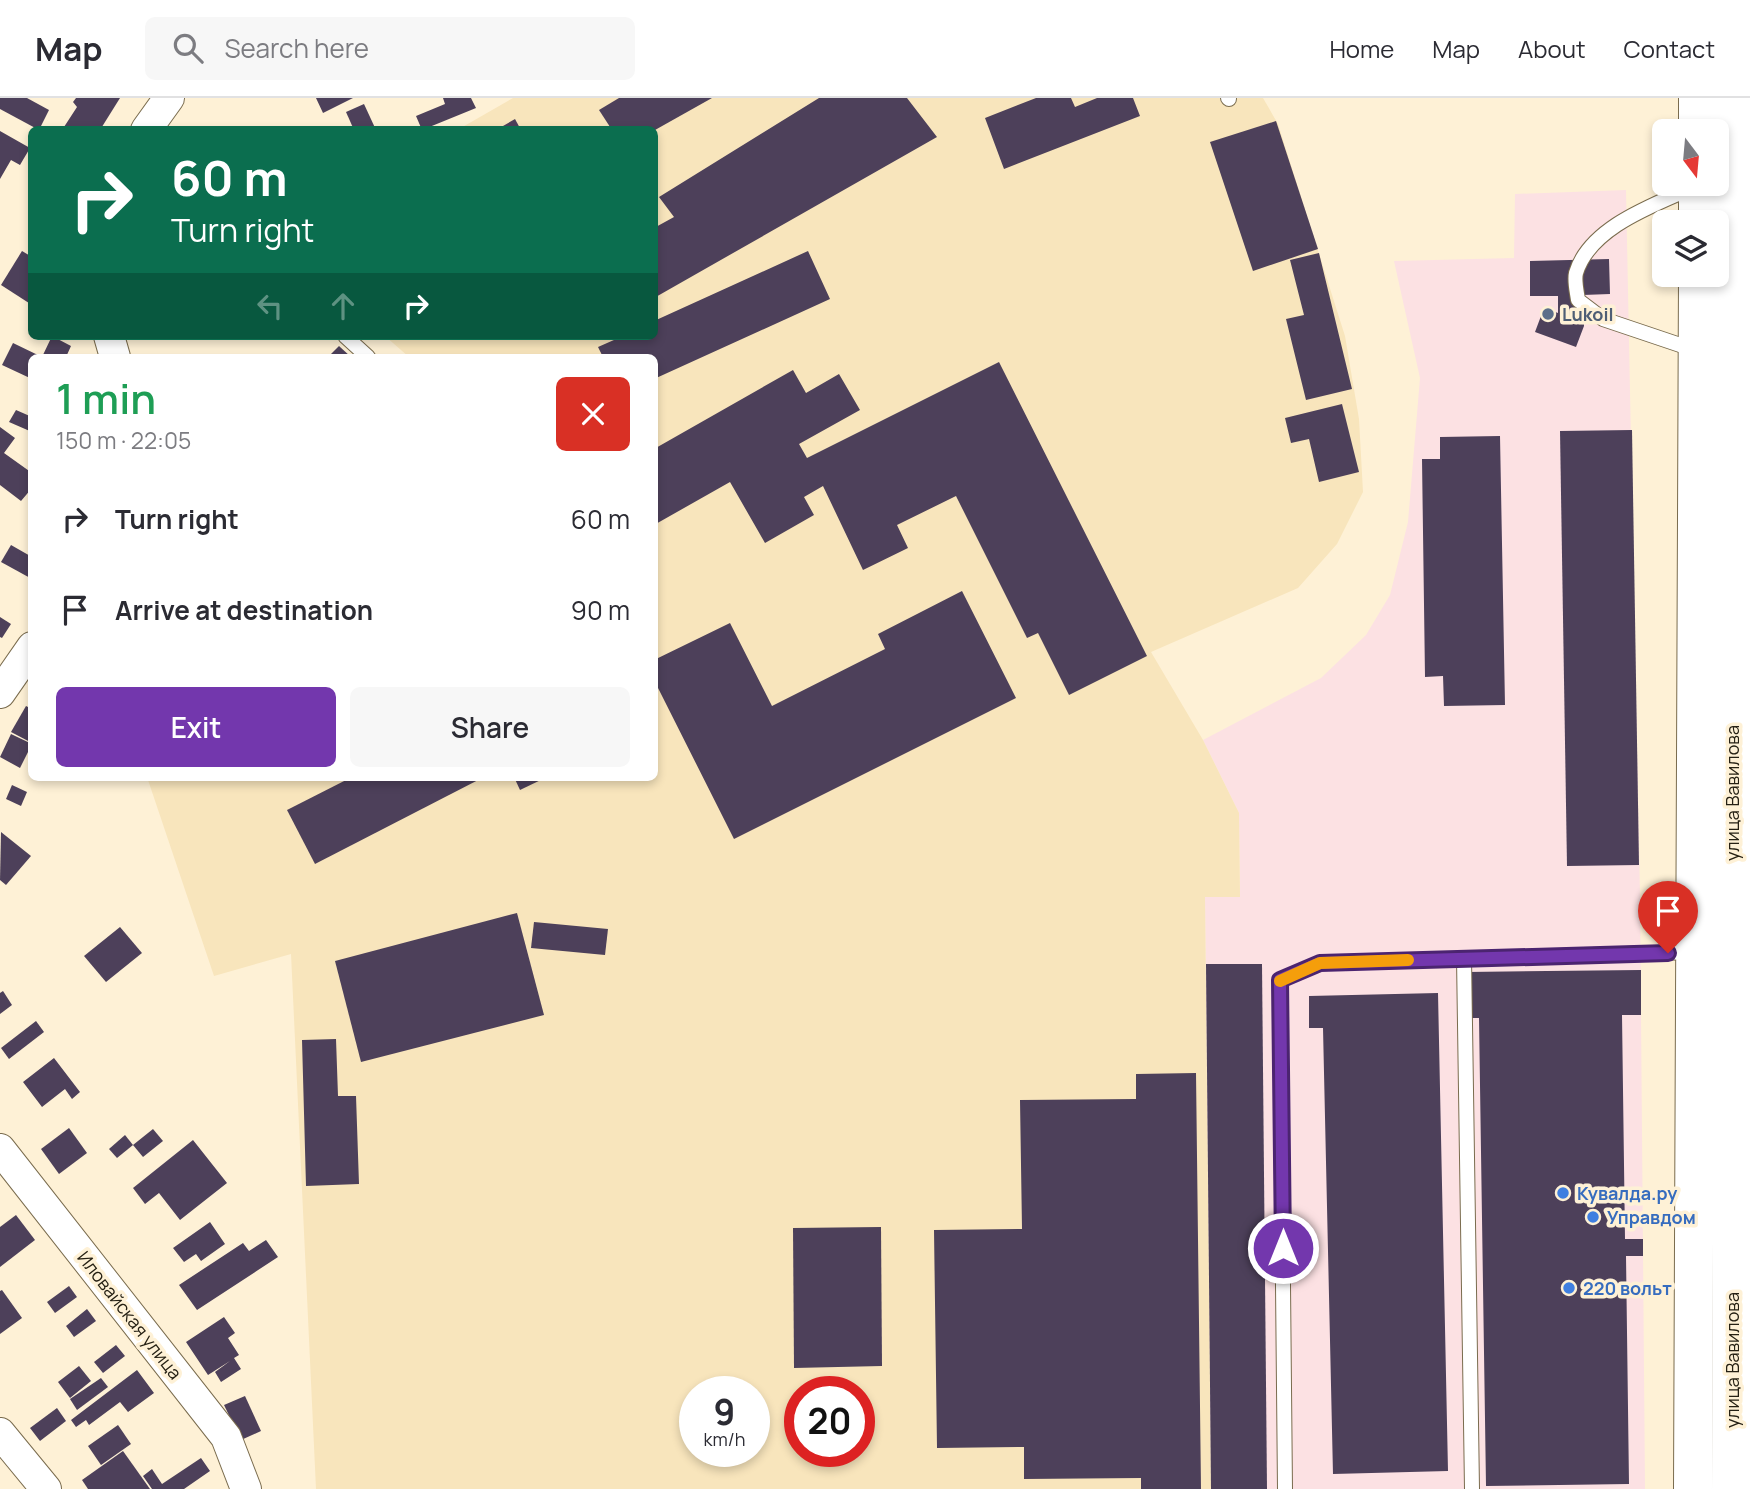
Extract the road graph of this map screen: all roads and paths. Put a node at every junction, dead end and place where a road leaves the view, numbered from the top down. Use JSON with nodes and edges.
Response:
{"nodes":[{"id":1,"x":169,"y":98,"type":"edge"},
{"id":2,"x":1698,"y":98,"type":"edge"},
{"id":3,"x":1734,"y":98,"type":"edge"},
{"id":4,"x":1698,"y":119,"type":"edge"},
{"id":5,"x":149,"y":126,"type":"edge"},
{"id":6,"x":1698,"y":197,"type":"edge"},
{"id":7,"x":1741,"y":247,"type":"edge"},
{"id":8,"x":1698,"y":287,"type":"edge"},
{"id":9,"x":349,"y":340,"type":"edge"},
{"id":10,"x":1697,"y":351,"type":"junction"},
{"id":11,"x":365,"y":354,"type":"edge"},
{"id":12,"x":28,"y":653,"type":"edge"},
{"id":13,"x":0,"y":693,"type":"edge"},
{"id":14,"x":1693,"y":952,"type":"junction"},
{"id":15,"x":1464,"y":958,"type":"junction"},
{"id":16,"x":0,"y":1149,"type":"edge"},
{"id":17,"x":0,"y":1433,"type":"edge"},
{"id":18,"x":46,"y":1489,"type":"edge"},
{"id":19,"x":246,"y":1489,"type":"edge"},
{"id":20,"x":1285,"y":1489,"type":"edge"},
{"id":21,"x":1472,"y":1489,"type":"edge"},
{"id":22,"x":1693,"y":1489,"type":"edge"},
{"id":23,"x":1731,"y":1489,"type":"edge"}],
"edges":[{"from":1,"to":5,"type":"street"},
{"from":2,"to":4,"type":"main road"},
{"from":3,"to":7,"type":"main road","name":"улица Вавилова"},
{"from":6,"to":10,"type":"lane"},
{"from":7,"to":23,"type":"main road","name":"улица Вавилова"},
{"from":8,"to":10,"type":"main road"},
{"from":9,"to":11,"type":"lane"},
{"from":10,"to":14,"type":"main road"},
{"from":12,"to":13,"type":"street"},
{"from":14,"to":15,"type":"lane"},
{"from":14,"to":22,"type":"main road"},
{"from":15,"to":20,"type":"lane"},
{"from":15,"to":21,"type":"lane"},
{"from":16,"to":19,"type":"street","name":"Иловайская улица"},
{"from":17,"to":18,"type":"street"}]}
